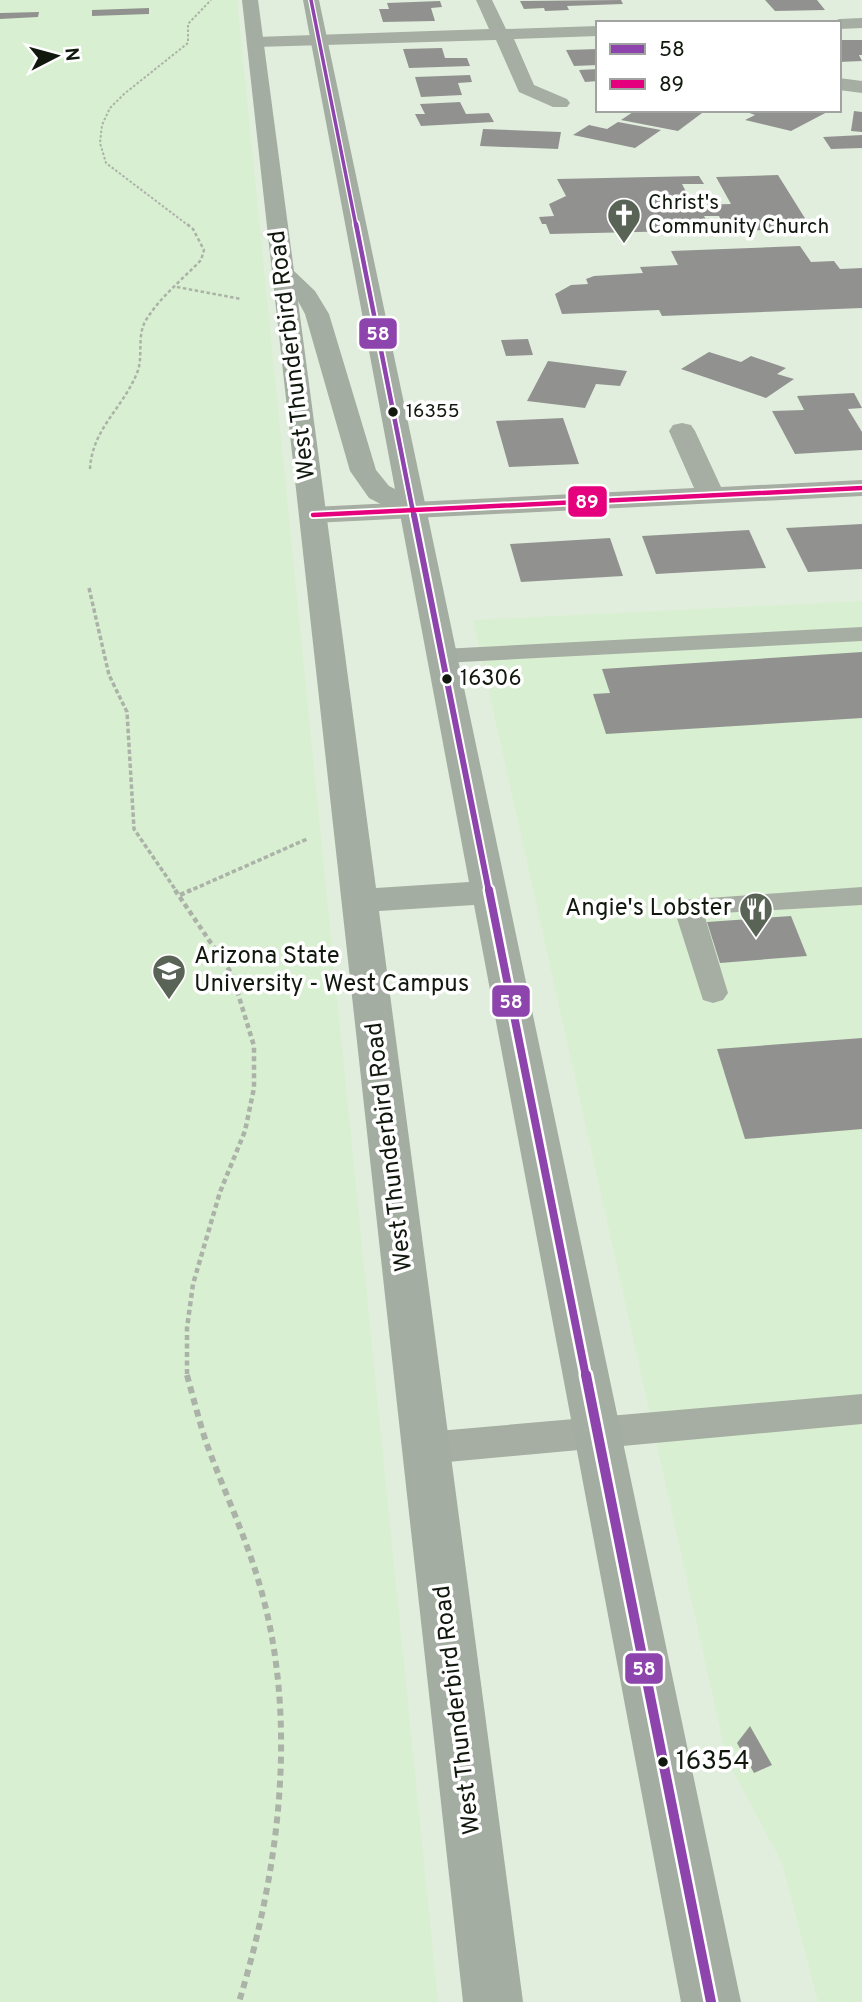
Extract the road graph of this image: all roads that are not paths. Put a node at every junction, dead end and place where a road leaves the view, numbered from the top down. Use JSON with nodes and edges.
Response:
{"nodes":[{"id":1,"x":250,"y":0,"type":"edge"},
{"id":2,"x":311,"y":0,"type":"edge"},
{"id":3,"x":484,"y":0,"type":"edge"},
{"id":4,"x":862,"y":23,"type":"edge"},
{"id":5,"x":841,"y":24,"type":"edge"},
{"id":6,"x":596,"y":32,"type":"edge"},
{"id":7,"x":502,"y":34,"type":"junction"},
{"id":8,"x":318,"y":40,"type":"junction"},
{"id":9,"x":256,"y":42,"type":"junction"},
{"id":10,"x":841,"y":84,"type":"edge"},
{"id":11,"x":862,"y":87,"type":"edge"},
{"id":12,"x":560,"y":103,"type":"dead end"},
{"id":13,"x":284,"y":274,"type":"junction"},
{"id":14,"x":682,"y":431,"type":"dead end"},
{"id":15,"x":862,"y":488,"type":"edge"},
{"id":16,"x":711,"y":496,"type":"junction"},
{"id":17,"x":414,"y":510,"type":"junction"},
{"id":18,"x":313,"y":516,"type":"junction"},
{"id":19,"x":862,"y":634,"type":"edge"},
{"id":20,"x":442,"y":656,"type":"junction"},
{"id":21,"x":489,"y":892,"type":"junction"},
{"id":22,"x":857,"y":899,"type":"edge"},
{"id":23,"x":360,"y":901,"type":"junction"},
{"id":24,"x":713,"y":993,"type":"dead end"},
{"id":25,"x":862,"y":1409,"type":"edge"},
{"id":26,"x":596,"y":1433,"type":"junction"},
{"id":27,"x":426,"y":1448,"type":"junction"},
{"id":28,"x":493,"y":2002,"type":"edge"},
{"id":29,"x":711,"y":2002,"type":"edge"}],
"edges":[{"from":1,"to":9,"type":"main road","name":"West Thunderbird Road"},
{"from":2,"to":8,"type":"main road"},
{"from":3,"to":7,"type":"street"},
{"from":4,"to":5,"type":"street"},
{"from":6,"to":7,"type":"street"},
{"from":7,"to":8,"type":"street"},
{"from":7,"to":12,"type":"street"},
{"from":8,"to":9,"type":"street"},
{"from":8,"to":17,"type":"main road"},
{"from":9,"to":13,"type":"main road","name":"West Thunderbird Road"},
{"from":10,"to":11,"type":"street"},
{"from":13,"to":17,"type":"main road"},
{"from":13,"to":18,"type":"main road","name":"West Thunderbird Road"},
{"from":14,"to":16,"type":"street"},
{"from":15,"to":16,"type":"street"},
{"from":16,"to":17,"type":"street"},
{"from":17,"to":18,"type":"street"},
{"from":17,"to":20,"type":"main road"},
{"from":18,"to":23,"type":"main road","name":"West Thunderbird Road"},
{"from":19,"to":20,"type":"lane"},
{"from":20,"to":21,"type":"main road"},
{"from":21,"to":23,"type":"main road"},
{"from":21,"to":26,"type":"main road"},
{"from":22,"to":24,"type":"lane"},
{"from":23,"to":27,"type":"main road","name":"West Thunderbird Road"},
{"from":25,"to":26,"type":"lane"},
{"from":26,"to":27,"type":"lane"},
{"from":26,"to":29,"type":"main road"},
{"from":27,"to":28,"type":"main road","name":"West Thunderbird Road"}]}
